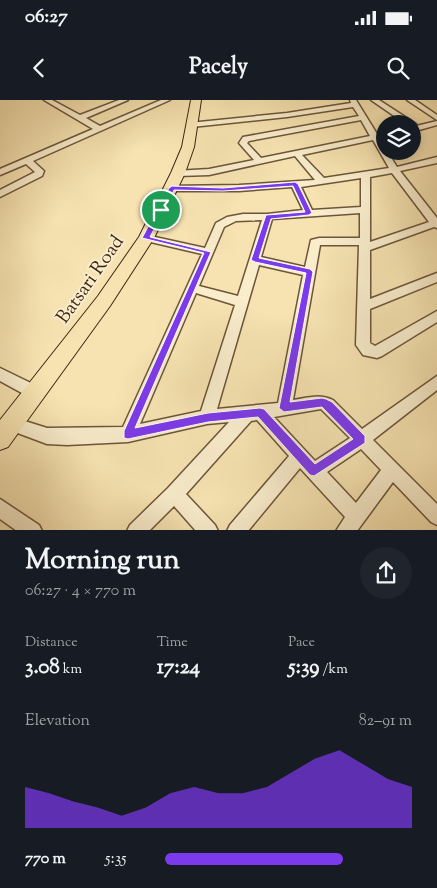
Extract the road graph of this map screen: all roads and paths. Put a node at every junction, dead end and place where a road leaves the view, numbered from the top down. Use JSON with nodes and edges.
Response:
{"nodes":[{"id":1,"x":47,"y":100,"type":"edge"},
{"id":2,"x":125,"y":100,"type":"edge"},
{"id":3,"x":166,"y":100,"type":"edge"},
{"id":4,"x":196,"y":100,"type":"edge"},
{"id":5,"x":374,"y":100,"type":"edge"},
{"id":6,"x":410,"y":100,"type":"edge"},
{"id":7,"x":355,"y":101,"type":"edge"},
{"id":8,"x":396,"y":115,"type":"edge"},
{"id":9,"x":364,"y":117,"type":"junction"},
{"id":10,"x":80,"y":118,"type":"junction"},
{"id":11,"x":437,"y":118,"type":"edge"},
{"id":12,"x":437,"y":123,"type":"edge"},
{"id":13,"x":192,"y":125,"type":"junction"},
{"id":14,"x":421,"y":126,"type":"edge"},
{"id":15,"x":99,"y":128,"type":"junction"},
{"id":16,"x":376,"y":137,"type":"joint"},
{"id":17,"x":297,"y":154,"type":"junction"},
{"id":18,"x":27,"y":160,"type":"junction"},
{"id":19,"x":389,"y":160,"type":"edge"},
{"id":20,"x":437,"y":160,"type":"edge"},
{"id":21,"x":259,"y":161,"type":"junction"},
{"id":22,"x":395,"y":171,"type":"junction"},
{"id":23,"x":0,"y":172,"type":"edge"},
{"id":24,"x":366,"y":176,"type":"junction"},
{"id":25,"x":175,"y":180,"type":"junction"},
{"id":26,"x":322,"y":182,"type":"junction"},
{"id":27,"x":295,"y":184,"type":"junction"},
{"id":28,"x":0,"y":194,"type":"edge"},
{"id":29,"x":365,"y":210,"type":"junction"},
{"id":30,"x":432,"y":211,"type":"edge"},
{"id":31,"x":309,"y":213,"type":"junction"},
{"id":32,"x":268,"y":217,"type":"junction"},
{"id":33,"x":436,"y":224,"type":"edge"},
{"id":34,"x":146,"y":238,"type":"junction"},
{"id":35,"x":364,"y":245,"type":"junction"},
{"id":36,"x":208,"y":252,"type":"junction"},
{"id":37,"x":255,"y":260,"type":"junction"},
{"id":38,"x":310,"y":272,"type":"junction"},
{"id":39,"x":437,"y":277,"type":"edge"},
{"id":40,"x":192,"y":288,"type":"junction"},
{"id":41,"x":242,"y":302,"type":"junction"},
{"id":42,"x":365,"y":306,"type":"junction"},
{"id":43,"x":437,"y":316,"type":"edge"},
{"id":44,"x":0,"y":374,"type":"edge"},
{"id":45,"x":437,"y":382,"type":"edge"},
{"id":46,"x":36,"y":393,"type":"junction"},
{"id":47,"x":284,"y":408,"type":"junction"},
{"id":48,"x":254,"y":413,"type":"junction"},
{"id":49,"x":208,"y":417,"type":"junction"},
{"id":50,"x":12,"y":424,"type":"junction"},
{"id":51,"x":128,"y":434,"type":"junction"},
{"id":52,"x":0,"y":439,"type":"edge"},
{"id":53,"x":361,"y":440,"type":"junction"},
{"id":54,"x":300,"y":456,"type":"junction"},
{"id":55,"x":390,"y":470,"type":"junction"},
{"id":56,"x":314,"y":471,"type":"junction"},
{"id":57,"x":174,"y":494,"type":"junction"},
{"id":58,"x":0,"y":508,"type":"edge"},
{"id":59,"x":356,"y":516,"type":"junction"},
{"id":60,"x":437,"y":516,"type":"edge"},
{"id":61,"x":33,"y":530,"type":"edge"},
{"id":62,"x":136,"y":530,"type":"edge"},
{"id":63,"x":209,"y":530,"type":"edge"},
{"id":64,"x":236,"y":530,"type":"edge"},
{"id":65,"x":345,"y":530,"type":"edge"}],
"edges":[{"from":1,"to":10,"type":"street"},
{"from":2,"to":10,"type":"street"},
{"from":3,"to":15,"type":"street"},
{"from":4,"to":13,"type":"main road","name":"Batsari Road"},
{"from":5,"to":8,"type":"street"},
{"from":6,"to":11,"type":"street"},
{"from":7,"to":9,"type":"street"},
{"from":7,"to":13,"type":"street"},
{"from":9,"to":16,"type":"street"},
{"from":9,"to":21,"type":"street"},
{"from":10,"to":15,"type":"street"},
{"from":12,"to":14,"type":"street"},
{"from":13,"to":25,"type":"main road","name":"Batsari Road"},
{"from":15,"to":18,"type":"street"},
{"from":16,"to":17,"type":"street"},
{"from":17,"to":21,"type":"street"},
{"from":17,"to":26,"type":"street"},
{"from":18,"to":23,"type":"street"},
{"from":18,"to":28,"type":"street"},
{"from":19,"to":22,"type":"street"},
{"from":20,"to":22,"type":"street"},
{"from":21,"to":25,"type":"street"},
{"from":22,"to":24,"type":"street"},
{"from":22,"to":30,"type":"street"},
{"from":24,"to":26,"type":"street"},
{"from":24,"to":29,"type":"street"},
{"from":25,"to":27,"type":"street"},
{"from":25,"to":34,"type":"main road","name":"Batsari Road"},
{"from":26,"to":27,"type":"street"},
{"from":27,"to":31,"type":"street"},
{"from":29,"to":31,"type":"street"},
{"from":29,"to":35,"type":"street"},
{"from":30,"to":33,"type":"street"},
{"from":31,"to":32,"type":"street"},
{"from":32,"to":36,"type":"street"},
{"from":32,"to":37,"type":"street"},
{"from":33,"to":35,"type":"street"},
{"from":34,"to":36,"type":"street"},
{"from":34,"to":46,"type":"main road","name":"Batsari Road"},
{"from":35,"to":38,"type":"street"},
{"from":35,"to":42,"type":"street"},
{"from":36,"to":40,"type":"street"},
{"from":37,"to":38,"type":"street"},
{"from":37,"to":41,"type":"street"},
{"from":38,"to":47,"type":"street"},
{"from":39,"to":42,"type":"street"},
{"from":40,"to":41,"type":"street"},
{"from":40,"to":51,"type":"street"},
{"from":41,"to":49,"type":"street"},
{"from":42,"to":43,"type":"street"},
{"from":44,"to":46,"type":"street"},
{"from":45,"to":53,"type":"street"},
{"from":46,"to":50,"type":"main road","name":"Batsari Road"},
{"from":47,"to":48,"type":"street"},
{"from":47,"to":53,"type":"street"},
{"from":48,"to":49,"type":"street"},
{"from":48,"to":54,"type":"street"},
{"from":48,"to":57,"type":"street"},
{"from":49,"to":51,"type":"street"},
{"from":50,"to":51,"type":"street"},
{"from":50,"to":52,"type":"main road","name":"Batsari Road"},
{"from":53,"to":55,"type":"street"},
{"from":53,"to":56,"type":"street"},
{"from":54,"to":56,"type":"street"},
{"from":54,"to":64,"type":"street"},
{"from":55,"to":59,"type":"street"},
{"from":55,"to":60,"type":"street"},
{"from":56,"to":59,"type":"street"},
{"from":57,"to":62,"type":"street"},
{"from":57,"to":63,"type":"street"},
{"from":58,"to":61,"type":"street"},
{"from":59,"to":65,"type":"street"}]}
